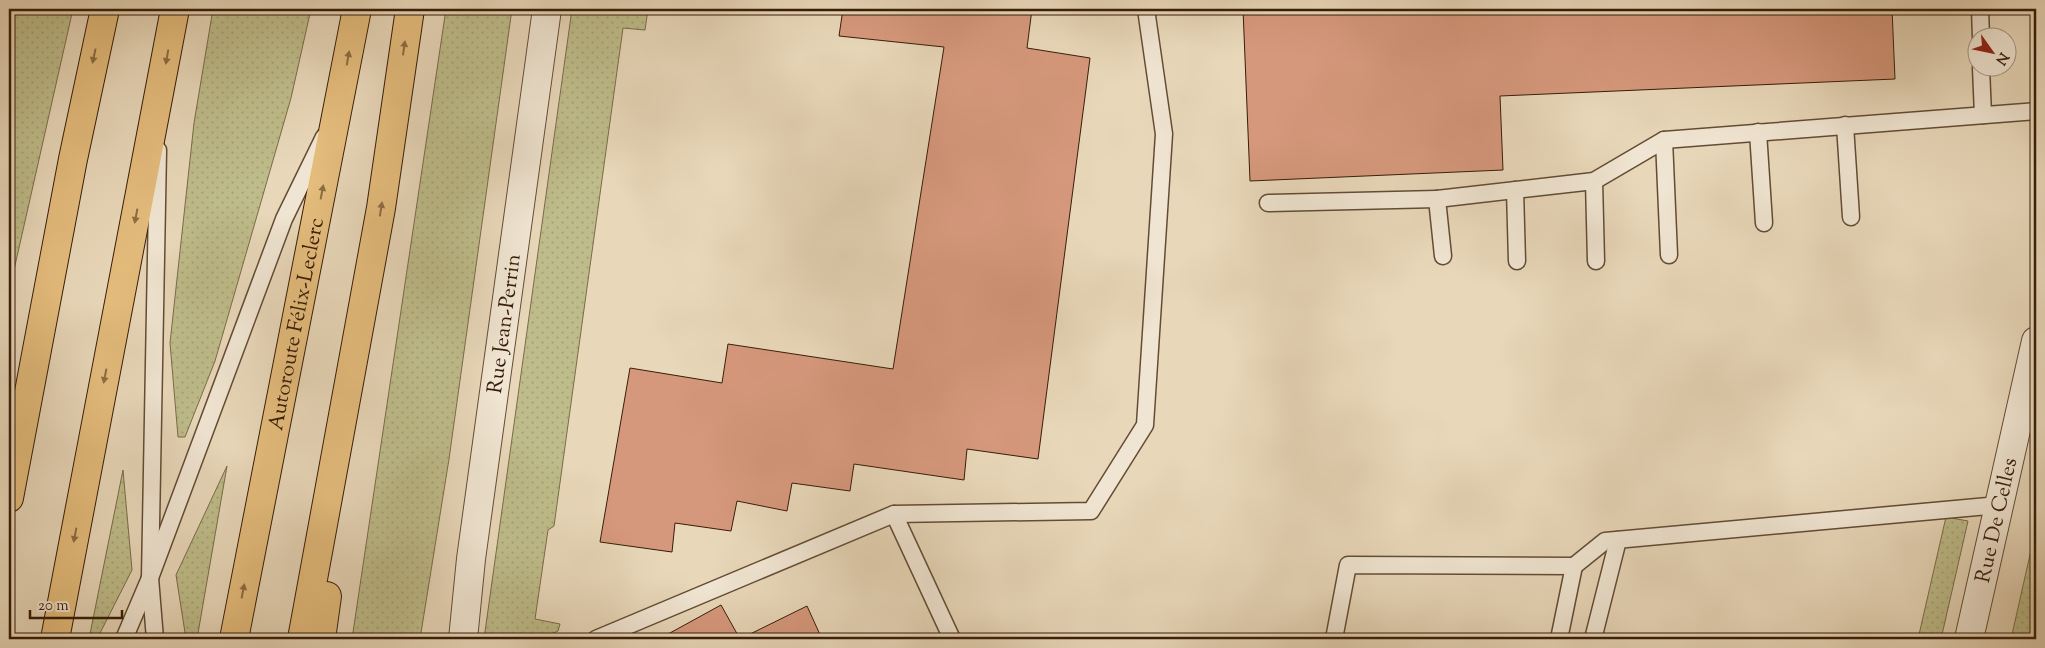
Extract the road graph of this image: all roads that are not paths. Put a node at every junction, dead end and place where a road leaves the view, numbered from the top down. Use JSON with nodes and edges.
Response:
{"nodes":[{"id":1,"x":105,"y":9,"type":"edge"},
{"id":2,"x":175,"y":9,"type":"edge"},
{"id":3,"x":357,"y":9,"type":"edge"},
{"id":4,"x":410,"y":9,"type":"edge"},
{"id":5,"x":547,"y":9,"type":"edge"},
{"id":6,"x":1146,"y":9,"type":"edge"},
{"id":7,"x":1980,"y":9,"type":"edge"},
{"id":8,"x":1980,"y":28,"type":"edge"},
{"id":9,"x":1982,"y":78,"type":"edge"},
{"id":10,"x":159,"y":98,"type":"junction"},
{"id":11,"x":339,"y":106,"type":"junction"},
{"id":12,"x":2036,"y":111,"type":"edge"},
{"id":13,"x":1983,"y":115,"type":"junction"},
{"id":14,"x":1845,"y":125,"type":"junction"},
{"id":15,"x":1758,"y":132,"type":"junction"},
{"id":16,"x":1664,"y":140,"type":"junction"},
{"id":17,"x":73,"y":159,"type":"junction"},
{"id":18,"x":1594,"y":181,"type":"junction"},
{"id":19,"x":1515,"y":190,"type":"junction"},
{"id":20,"x":1437,"y":199,"type":"junction"},
{"id":21,"x":1268,"y":203,"type":"dead end"},
{"id":22,"x":1851,"y":217,"type":"dead end"},
{"id":23,"x":1764,"y":223,"type":"dead end"},
{"id":24,"x":1669,"y":255,"type":"dead end"},
{"id":25,"x":1443,"y":256,"type":"dead end"},
{"id":26,"x":372,"y":257,"type":"junction"},
{"id":27,"x":1517,"y":261,"type":"dead end"},
{"id":28,"x":1596,"y":261,"type":"dead end"},
{"id":29,"x":2035,"y":354,"type":"edge"},
{"id":30,"x":9,"y":418,"type":"edge"},
{"id":31,"x":9,"y":498,"type":"edge"},
{"id":32,"x":1999,"y":505,"type":"junction"},
{"id":33,"x":894,"y":514,"type":"junction"},
{"id":34,"x":1618,"y":540,"type":"junction"},
{"id":35,"x":1574,"y":566,"type":"junction"},
{"id":36,"x":150,"y":578,"type":"junction"},
{"id":37,"x":55,"y":639,"type":"edge"},
{"id":38,"x":124,"y":639,"type":"edge"},
{"id":39,"x":155,"y":639,"type":"edge"},
{"id":40,"x":234,"y":639,"type":"edge"},
{"id":41,"x":302,"y":639,"type":"edge"},
{"id":42,"x":322,"y":639,"type":"edge"},
{"id":43,"x":463,"y":639,"type":"edge"},
{"id":44,"x":596,"y":639,"type":"edge"},
{"id":45,"x":952,"y":639,"type":"edge"},
{"id":46,"x":1334,"y":639,"type":"edge"},
{"id":47,"x":1559,"y":639,"type":"edge"},
{"id":48,"x":1593,"y":639,"type":"edge"},
{"id":49,"x":1969,"y":639,"type":"edge"}],
"edges":[{"from":1,"to":17,"type":"highway","one_way":true},
{"from":2,"to":10,"type":"highway","one_way":true},
{"from":11,"to":3,"type":"highway","name":"Autoroute Félix-Leclerc","one_way":true},
{"from":26,"to":4,"type":"highway","one_way":true},
{"from":5,"to":43,"type":"street","name":"Rue Jean-Perrin"},
{"from":6,"to":33,"type":"lane"},
{"from":7,"to":8,"type":"lane"},
{"from":9,"to":13,"type":"lane"},
{"from":10,"to":36,"type":"lane"},
{"from":10,"to":37,"type":"highway","one_way":true},
{"from":11,"to":36,"type":"lane"},
{"from":40,"to":11,"type":"highway","name":"Autoroute Félix-Leclerc","one_way":true},
{"from":12,"to":13,"type":"lane"},
{"from":13,"to":14,"type":"lane"},
{"from":14,"to":15,"type":"lane"},
{"from":14,"to":22,"type":"lane"},
{"from":15,"to":16,"type":"lane"},
{"from":15,"to":23,"type":"lane"},
{"from":16,"to":18,"type":"lane"},
{"from":16,"to":24,"type":"lane"},
{"from":17,"to":30,"type":"highway"},
{"from":17,"to":31,"type":"highway"},
{"from":18,"to":19,"type":"lane"},
{"from":18,"to":28,"type":"lane"},
{"from":19,"to":20,"type":"lane"},
{"from":19,"to":27,"type":"lane"},
{"from":20,"to":21,"type":"lane"},
{"from":20,"to":25,"type":"lane"},
{"from":26,"to":41,"type":"highway"},
{"from":26,"to":42,"type":"highway"},
{"from":29,"to":32,"type":"street","name":"Rue De Celles"},
{"from":32,"to":34,"type":"lane"},
{"from":32,"to":49,"type":"street","name":"Rue De Celles"},
{"from":33,"to":44,"type":"lane"},
{"from":33,"to":45,"type":"lane"},
{"from":34,"to":35,"type":"lane"},
{"from":34,"to":48,"type":"lane"},
{"from":35,"to":46,"type":"lane"},
{"from":35,"to":47,"type":"lane"},
{"from":36,"to":38,"type":"lane"},
{"from":36,"to":39,"type":"lane"}]}
